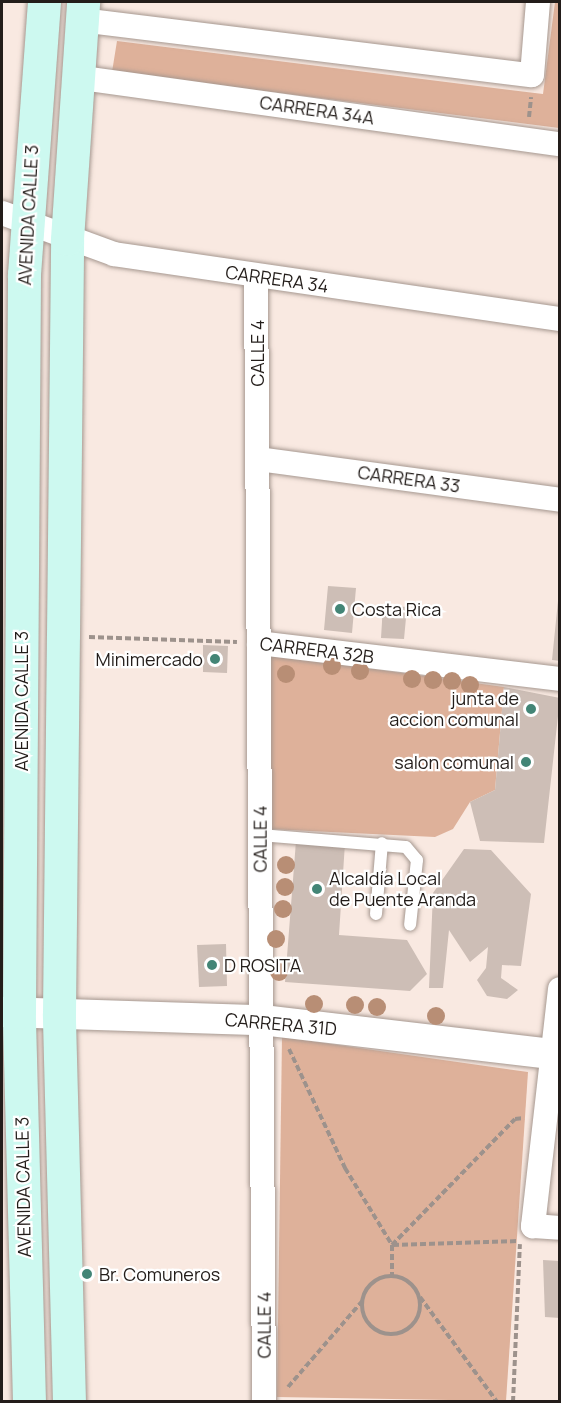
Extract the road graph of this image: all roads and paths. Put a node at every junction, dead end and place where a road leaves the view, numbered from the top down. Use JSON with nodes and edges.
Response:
{"nodes":[{"id":1,"x":44,"y":2,"type":"edge"},
{"id":2,"x":538,"y":2,"type":"edge"},
{"id":3,"x":82,"y":11,"type":"edge"},
{"id":4,"x":532,"y":75,"type":"junction"},
{"id":5,"x":75,"y":77,"type":"junction"},
{"id":6,"x":527,"y":140,"type":"junction"},
{"id":7,"x":560,"y":144,"type":"edge"},
{"id":8,"x":14,"y":216,"type":"edge"},
{"id":9,"x":67,"y":239,"type":"junction"},
{"id":10,"x":256,"y":277,"type":"junction"},
{"id":11,"x":560,"y":319,"type":"edge"},
{"id":12,"x":258,"y":459,"type":"junction"},
{"id":13,"x":560,"y":500,"type":"edge"},
{"id":14,"x":12,"y":550,"type":"edge"},
{"id":15,"x":82,"y":637,"type":"dead end"},
{"id":16,"x":259,"y":643,"type":"junction"},
{"id":17,"x":560,"y":679,"type":"edge"},
{"id":18,"x":260,"y":835,"type":"junction"},
{"id":19,"x":382,"y":843,"type":"junction"},
{"id":20,"x":376,"y":914,"type":"dead end"},
{"id":21,"x":410,"y":925,"type":"dead end"},
{"id":22,"x":560,"y":989,"type":"edge"},
{"id":23,"x":10,"y":1012,"type":"edge"},
{"id":24,"x":59,"y":1014,"type":"junction"},
{"id":25,"x":269,"y":1020,"type":"junction"},
{"id":26,"x":556,"y":1055,"type":"edge"},
{"id":27,"x":545,"y":1116,"type":"junction"},
{"id":28,"x":560,"y":1228,"type":"edge"},
{"id":29,"x":527,"y":1233,"type":"junction"},
{"id":30,"x":392,"y":1245,"type":"junction"},
{"id":31,"x":393,"y":1276,"type":"junction"},
{"id":32,"x":418,"y":1294,"type":"junction"},
{"id":33,"x":363,"y":1300,"type":"junction"},
{"id":34,"x":275,"y":1397,"type":"edge"},
{"id":35,"x":29,"y":1401,"type":"edge"},
{"id":36,"x":69,"y":1401,"type":"edge"},
{"id":37,"x":496,"y":1401,"type":"edge"},
{"id":38,"x":513,"y":1401,"type":"edge"}],
"edges":[{"from":1,"to":8,"type":"main road","name":"AVENIDA CALLE 3"},
{"from":2,"to":4,"type":"street"},
{"from":3,"to":4,"type":"street"},
{"from":3,"to":5,"type":"main road"},
{"from":4,"to":6,"type":"path"},
{"from":5,"to":6,"type":"street","name":"CARRERA 34A"},
{"from":5,"to":9,"type":"main road"},
{"from":6,"to":7,"type":"street","name":"CARRERA 34A"},
{"from":8,"to":9,"type":"street","name":"CARRERA 34"},
{"from":8,"to":14,"type":"main road","name":"AVENIDA CALLE 3"},
{"from":9,"to":10,"type":"street","name":"CARRERA 34"},
{"from":9,"to":24,"type":"main road"},
{"from":10,"to":11,"type":"street","name":"CARRERA 34"},
{"from":10,"to":12,"type":"street","name":"CALLE 4"},
{"from":12,"to":13,"type":"street","name":"CARRERA 33"},
{"from":12,"to":16,"type":"street","name":"CALLE 4"},
{"from":14,"to":23,"type":"main road","name":"AVENIDA CALLE 3"},
{"from":15,"to":16,"type":"path","name":"CARRERA 32B"},
{"from":16,"to":17,"type":"street","name":"CARRERA 32B"},
{"from":16,"to":18,"type":"street","name":"CALLE 4"},
{"from":18,"to":19,"type":"lane"},
{"from":18,"to":25,"type":"street","name":"CALLE 4"},
{"from":19,"to":20,"type":"lane"},
{"from":19,"to":21,"type":"lane"},
{"from":22,"to":26,"type":"street"},
{"from":23,"to":24,"type":"street","name":"CARRERA 31D"},
{"from":23,"to":35,"type":"main road","name":"AVENIDA CALLE 3"},
{"from":24,"to":25,"type":"street","name":"CARRERA 31D"},
{"from":24,"to":36,"type":"main road"},
{"from":25,"to":26,"type":"street","name":"CARRERA 31D"},
{"from":25,"to":30,"type":"path"},
{"from":25,"to":34,"type":"street","name":"CALLE 4"},
{"from":26,"to":27,"type":"street"},
{"from":27,"to":29,"type":"street"},
{"from":27,"to":30,"type":"path"},
{"from":28,"to":29,"type":"street"},
{"from":29,"to":30,"type":"path"},
{"from":29,"to":38,"type":"path"},
{"from":30,"to":31,"type":"path"},
{"from":31,"to":32,"type":"path"},
{"from":31,"to":33,"type":"path"},
{"from":32,"to":33,"type":"path"},
{"from":32,"to":37,"type":"path"},
{"from":33,"to":34,"type":"path"}]}
